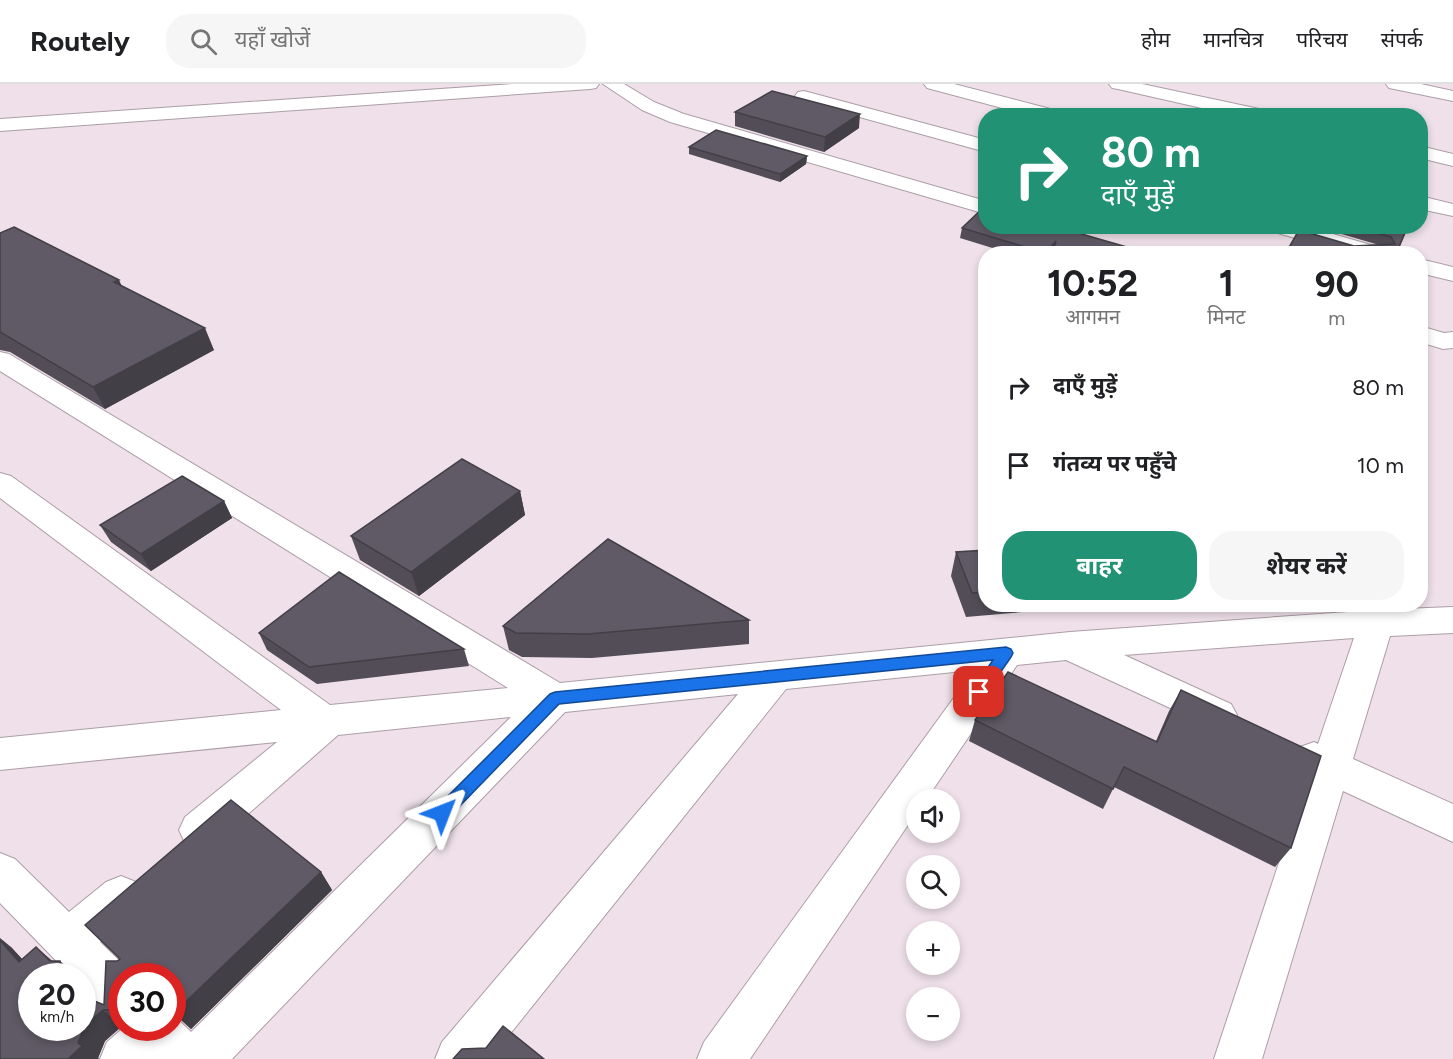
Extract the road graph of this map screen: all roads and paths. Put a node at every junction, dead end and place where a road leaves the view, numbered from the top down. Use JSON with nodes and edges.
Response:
{"nodes":[{"id":1,"x":590,"y":84,"type":"edge"},
{"id":2,"x":612,"y":84,"type":"edge"},
{"id":3,"x":933,"y":84,"type":"edge"},
{"id":4,"x":1118,"y":84,"type":"edge"},
{"id":5,"x":1408,"y":85,"type":"edge"},
{"id":6,"x":804,"y":96,"type":"dead end"},
{"id":7,"x":1453,"y":96,"type":"edge"},
{"id":8,"x":1024,"y":108,"type":"edge"},
{"id":9,"x":1228,"y":108,"type":"edge"},
{"id":10,"x":0,"y":125,"type":"edge"},
{"id":11,"x":978,"y":144,"type":"edge"},
{"id":12,"x":1428,"y":154,"type":"edge"},
{"id":13,"x":1453,"y":160,"type":"edge"},
{"id":14,"x":1428,"y":204,"type":"edge"},
{"id":15,"x":978,"y":206,"type":"edge"},
{"id":16,"x":1453,"y":210,"type":"edge"},
{"id":17,"x":1307,"y":234,"type":"edge"},
{"id":18,"x":1349,"y":246,"type":"edge"},
{"id":19,"x":1428,"y":268,"type":"edge"},
{"id":20,"x":1453,"y":274,"type":"edge"},
{"id":21,"x":1428,"y":336,"type":"edge"},
{"id":22,"x":1453,"y":340,"type":"edge"},
{"id":23,"x":0,"y":360,"type":"edge"},
{"id":24,"x":0,"y":483,"type":"edge"},
{"id":25,"x":1453,"y":620,"type":"edge"},
{"id":26,"x":1376,"y":623,"type":"junction"},
{"id":27,"x":1070,"y":646,"type":"junction"},
{"id":28,"x":1006,"y":653,"type":"junction"},
{"id":29,"x":775,"y":676,"type":"junction"},
{"id":30,"x":555,"y":698,"type":"junction"},
{"id":31,"x":326,"y":723,"type":"junction"},
{"id":32,"x":0,"y":754,"type":"edge"},
{"id":33,"x":1332,"y":768,"type":"junction"},
{"id":34,"x":1453,"y":824,"type":"edge"},
{"id":35,"x":0,"y":873,"type":"edge"},
{"id":36,"x":68,"y":941,"type":"junction"},
{"id":37,"x":108,"y":982,"type":"edge"},
{"id":38,"x":198,"y":1059,"type":"edge"},
{"id":39,"x":459,"y":1059,"type":"edge"},
{"id":40,"x":721,"y":1059,"type":"edge"},
{"id":41,"x":1238,"y":1059,"type":"edge"}],
"edges":[{"from":1,"to":10,"type":"street"},
{"from":2,"to":15,"type":"street"},
{"from":3,"to":8,"type":"street"},
{"from":4,"to":9,"type":"street"},
{"from":5,"to":7,"type":"street"},
{"from":6,"to":11,"type":"street"},
{"from":12,"to":13,"type":"street"},
{"from":14,"to":16,"type":"street"},
{"from":17,"to":18,"type":"street"},
{"from":19,"to":20,"type":"street"},
{"from":21,"to":22,"type":"street"},
{"from":23,"to":30,"type":"street"},
{"from":24,"to":31,"type":"street"},
{"from":25,"to":26,"type":"street"},
{"from":26,"to":27,"type":"street"},
{"from":26,"to":33,"type":"street"},
{"from":27,"to":28,"type":"street"},
{"from":27,"to":33,"type":"street"},
{"from":28,"to":29,"type":"street"},
{"from":28,"to":40,"type":"street"},
{"from":29,"to":30,"type":"street"},
{"from":29,"to":39,"type":"street"},
{"from":30,"to":31,"type":"street"},
{"from":30,"to":38,"type":"street"},
{"from":31,"to":32,"type":"street"},
{"from":31,"to":36,"type":"street"},
{"from":33,"to":34,"type":"street"},
{"from":33,"to":41,"type":"street"},
{"from":35,"to":36,"type":"street"},
{"from":36,"to":37,"type":"street"}]}
